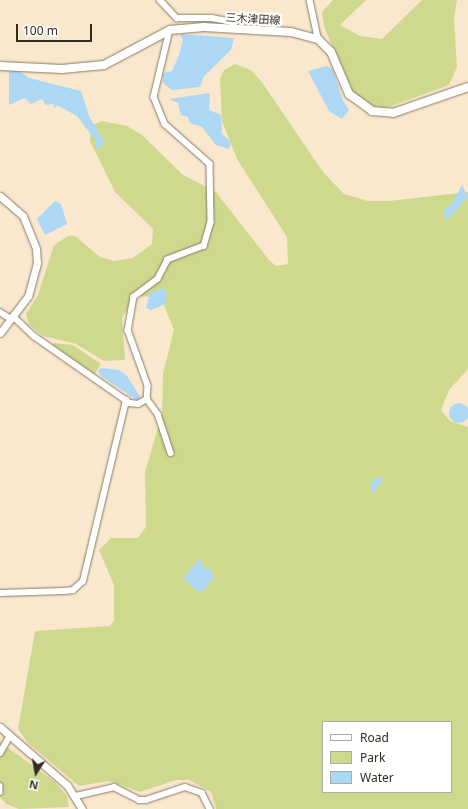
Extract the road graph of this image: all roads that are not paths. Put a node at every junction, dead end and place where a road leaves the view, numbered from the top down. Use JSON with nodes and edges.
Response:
{"nodes":[{"id":1,"x":160,"y":0,"type":"edge"},
{"id":2,"x":310,"y":0,"type":"edge"},
{"id":3,"x":236,"y":29,"type":"junction"},
{"id":4,"x":170,"y":30,"type":"junction"},
{"id":5,"x":318,"y":39,"type":"junction"},
{"id":6,"x":0,"y":66,"type":"edge"},
{"id":7,"x":468,"y":87,"type":"edge"},
{"id":8,"x":0,"y":196,"type":"edge"},
{"id":9,"x":0,"y":312,"type":"edge"},
{"id":10,"x":12,"y":318,"type":"junction"},
{"id":11,"x":0,"y":332,"type":"edge"},
{"id":12,"x":147,"y":399,"type":"junction"},
{"id":13,"x":126,"y":400,"type":"junction"},
{"id":14,"x":171,"y":453,"type":"dead end"},
{"id":15,"x":0,"y":593,"type":"edge"},
{"id":16,"x":0,"y":727,"type":"edge"},
{"id":17,"x":10,"y":736,"type":"junction"},
{"id":18,"x":0,"y":753,"type":"edge"},
{"id":19,"x":0,"y":786,"type":"edge"},
{"id":20,"x":0,"y":792,"type":"edge"},
{"id":21,"x":76,"y":796,"type":"junction"},
{"id":22,"x":82,"y":809,"type":"edge"},
{"id":23,"x":210,"y":809,"type":"edge"}],
"edges":[{"from":1,"to":3,"type":"street"},
{"from":2,"to":5,"type":"street"},
{"from":3,"to":4,"type":"main road","name":"三木津田線"},
{"from":3,"to":5,"type":"main road","name":"三木津田線"},
{"from":4,"to":6,"type":"main road","name":"三木津田線"},
{"from":4,"to":12,"type":"street"},
{"from":5,"to":7,"type":"main road","name":"三木津田線"},
{"from":8,"to":10,"type":"street"},
{"from":9,"to":10,"type":"street"},
{"from":10,"to":11,"type":"street"},
{"from":10,"to":13,"type":"street"},
{"from":12,"to":13,"type":"street"},
{"from":12,"to":14,"type":"street"},
{"from":13,"to":15,"type":"street"},
{"from":16,"to":17,"type":"street"},
{"from":17,"to":18,"type":"street"},
{"from":17,"to":21,"type":"street"},
{"from":19,"to":20,"type":"street"},
{"from":21,"to":22,"type":"street"},
{"from":21,"to":23,"type":"street"}]}
